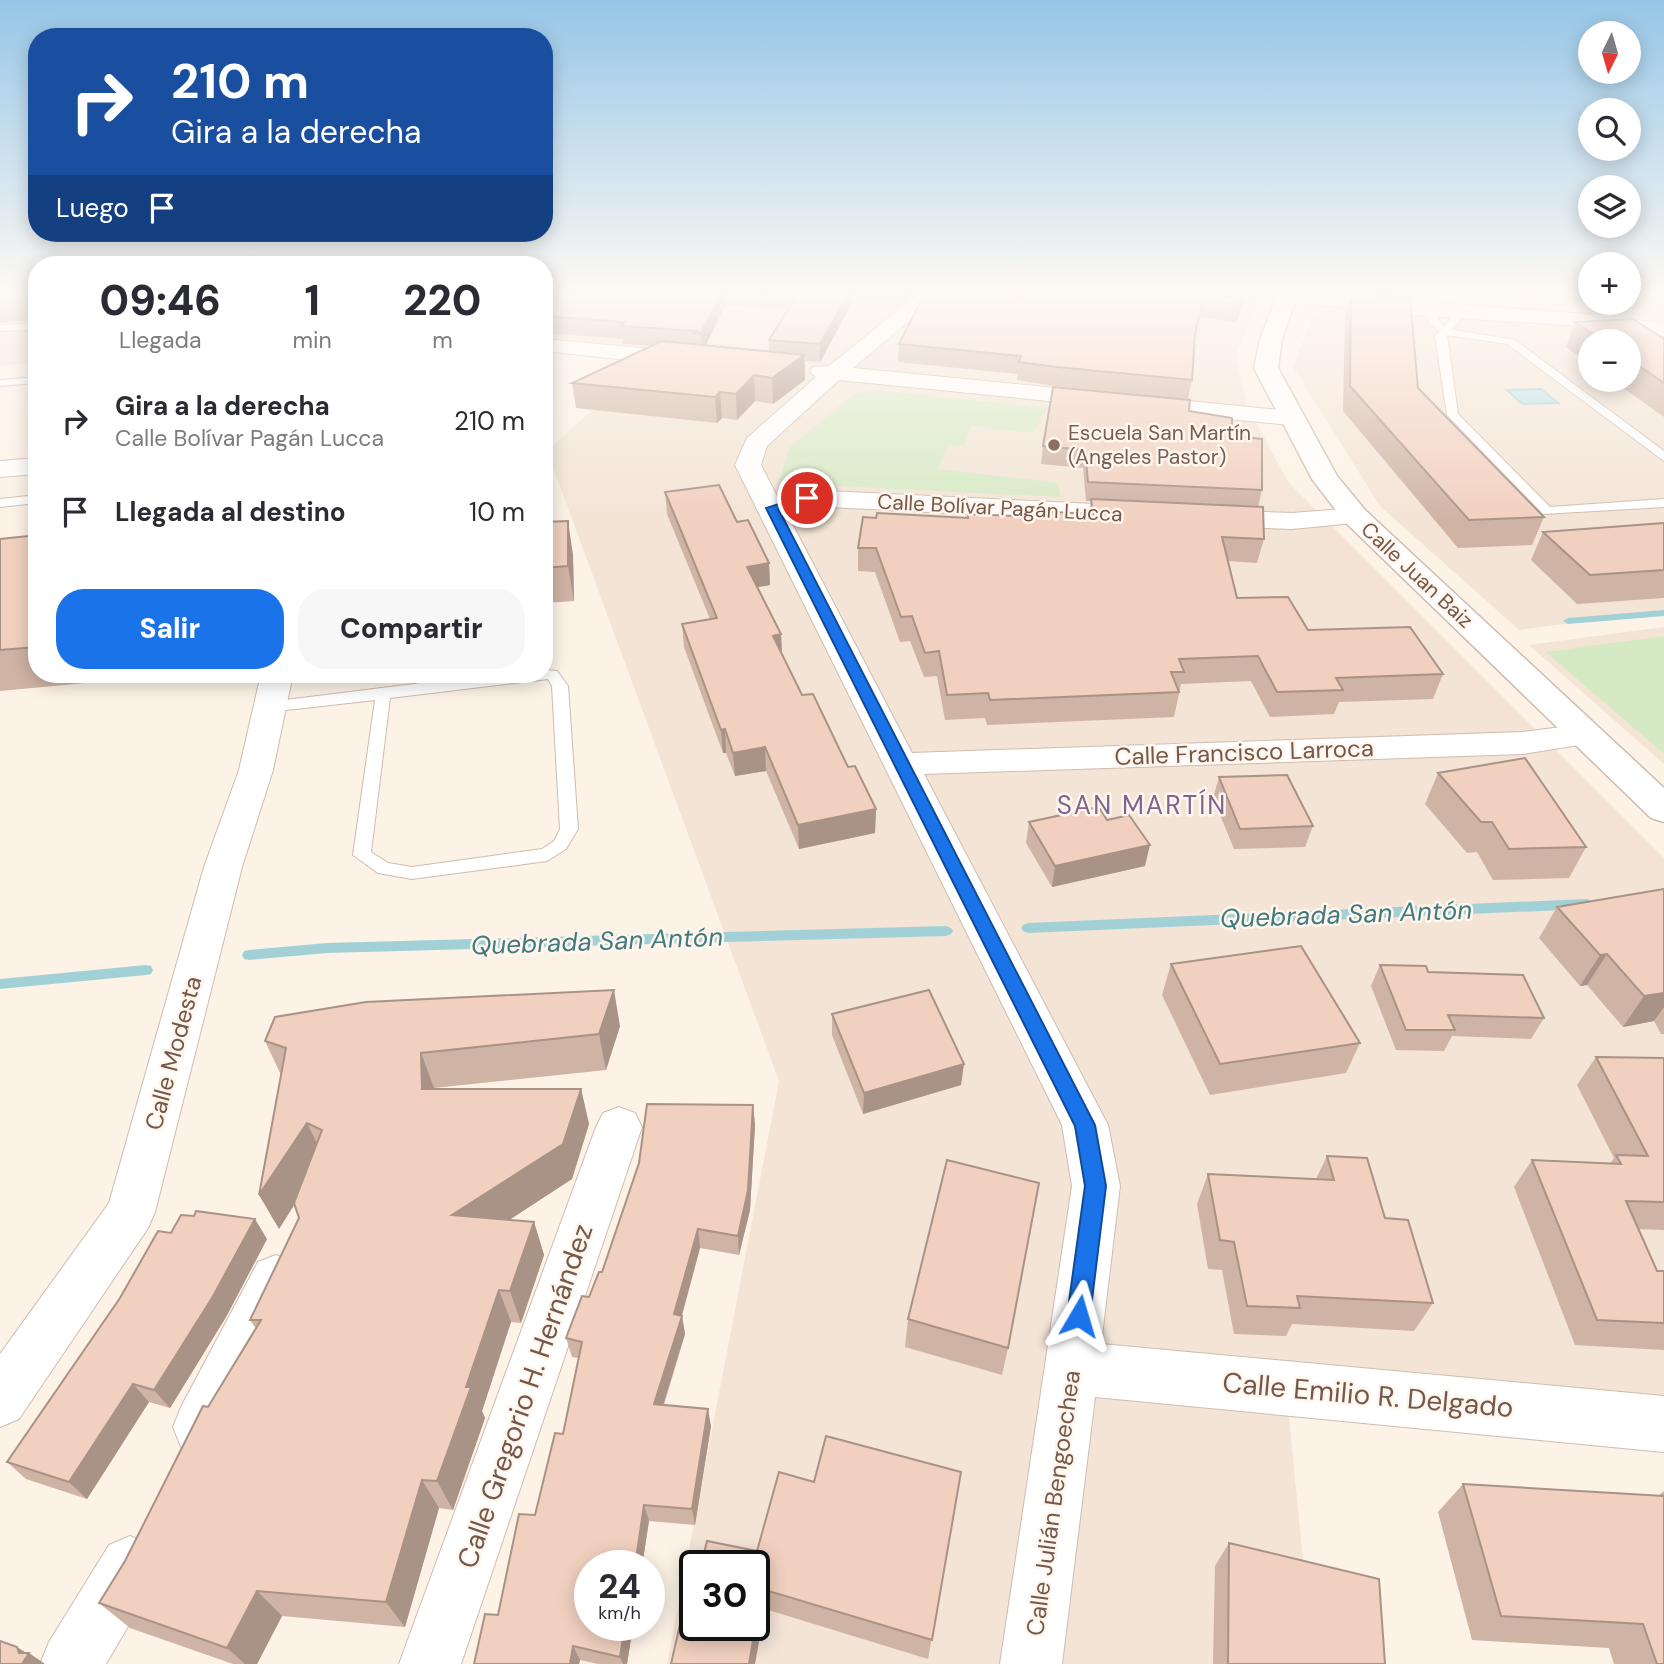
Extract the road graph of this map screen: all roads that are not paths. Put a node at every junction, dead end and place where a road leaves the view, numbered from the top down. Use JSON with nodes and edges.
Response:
{"nodes":[{"id":1,"x":795,"y":369,"type":"edge"},
{"id":2,"x":839,"y":369,"type":"edge"},
{"id":3,"x":1266,"y":369,"type":"edge"},
{"id":4,"x":1445,"y":369,"type":"edge"},
{"id":5,"x":1546,"y":369,"type":"edge"},
{"id":6,"x":834,"y":373,"type":"junction"},
{"id":7,"x":28,"y":381,"type":"edge"},
{"id":8,"x":0,"y":383,"type":"edge"},
{"id":9,"x":1290,"y":418,"type":"junction"},
{"id":10,"x":1664,"y":457,"type":"edge"},
{"id":11,"x":28,"y":467,"type":"edge"},
{"id":12,"x":0,"y":469,"type":"edge"},
{"id":13,"x":28,"y":500,"type":"edge"},
{"id":14,"x":0,"y":503,"type":"edge"},
{"id":15,"x":1664,"y":503,"type":"edge"},
{"id":16,"x":772,"y":508,"type":"junction"},
{"id":17,"x":1355,"y":516,"type":"junction"},
{"id":18,"x":553,"y":676,"type":"edge"},
{"id":19,"x":275,"y":683,"type":"edge"},
{"id":20,"x":461,"y":683,"type":"edge"},
{"id":21,"x":383,"y":694,"type":"junction"},
{"id":22,"x":269,"y":707,"type":"junction"},
{"id":23,"x":1586,"y":735,"type":"junction"},
{"id":24,"x":902,"y":764,"type":"junction"},
{"id":25,"x":1664,"y":809,"type":"edge"},
{"id":26,"x":619,"y":1127,"type":"dead end"},
{"id":27,"x":290,"y":1250,"type":"edge"},
{"id":28,"x":1072,"y":1368,"type":"junction"},
{"id":29,"x":0,"y":1400,"type":"edge"},
{"id":30,"x":1664,"y":1424,"type":"edge"},
{"id":31,"x":180,"y":1468,"type":"edge"},
{"id":32,"x":155,"y":1517,"type":"edge"},
{"id":33,"x":71,"y":1664,"type":"edge"},
{"id":34,"x":430,"y":1664,"type":"edge"},
{"id":35,"x":1031,"y":1664,"type":"edge"}],
"edges":[{"from":1,"to":6,"type":"street"},
{"from":2,"to":6,"type":"street","name":"Calle Julián Bengoechea"},
{"from":3,"to":9,"type":"street","name":"Calle Juan Baiz"},
{"from":4,"to":15,"type":"lane"},
{"from":5,"to":10,"type":"lane"},
{"from":6,"to":9,"type":"street"},
{"from":6,"to":16,"type":"street","name":"Calle Julián Bengoechea"},
{"from":7,"to":8,"type":"lane"},
{"from":9,"to":17,"type":"street","name":"Calle Juan Baiz"},
{"from":11,"to":12,"type":"street"},
{"from":13,"to":14,"type":"lane"},
{"from":16,"to":17,"type":"street","name":"Calle Bolívar Pagán Lucca"},
{"from":16,"to":24,"type":"street","name":"Calle Julián Bengoechea"},
{"from":17,"to":23,"type":"street","name":"Calle Juan Baiz"},
{"from":18,"to":21,"type":"lane"},
{"from":19,"to":22,"type":"street","name":"Calle Modesta"},
{"from":20,"to":21,"type":"lane"},
{"from":21,"to":22,"type":"lane"},
{"from":22,"to":29,"type":"street","name":"Calle Modesta"},
{"from":23,"to":24,"type":"street","name":"Calle Francisco Larroca"},
{"from":23,"to":25,"type":"street","name":"Calle Juan Baiz"},
{"from":24,"to":28,"type":"street","name":"Calle Julián Bengoechea"},
{"from":26,"to":34,"type":"street","name":"Calle Gregorio H. Hernández"},
{"from":27,"to":31,"type":"street"},
{"from":28,"to":30,"type":"street","name":"Calle Emilio R. Delgado"},
{"from":28,"to":35,"type":"street","name":"Calle Julián Bengoechea"},
{"from":32,"to":33,"type":"street"}]}
